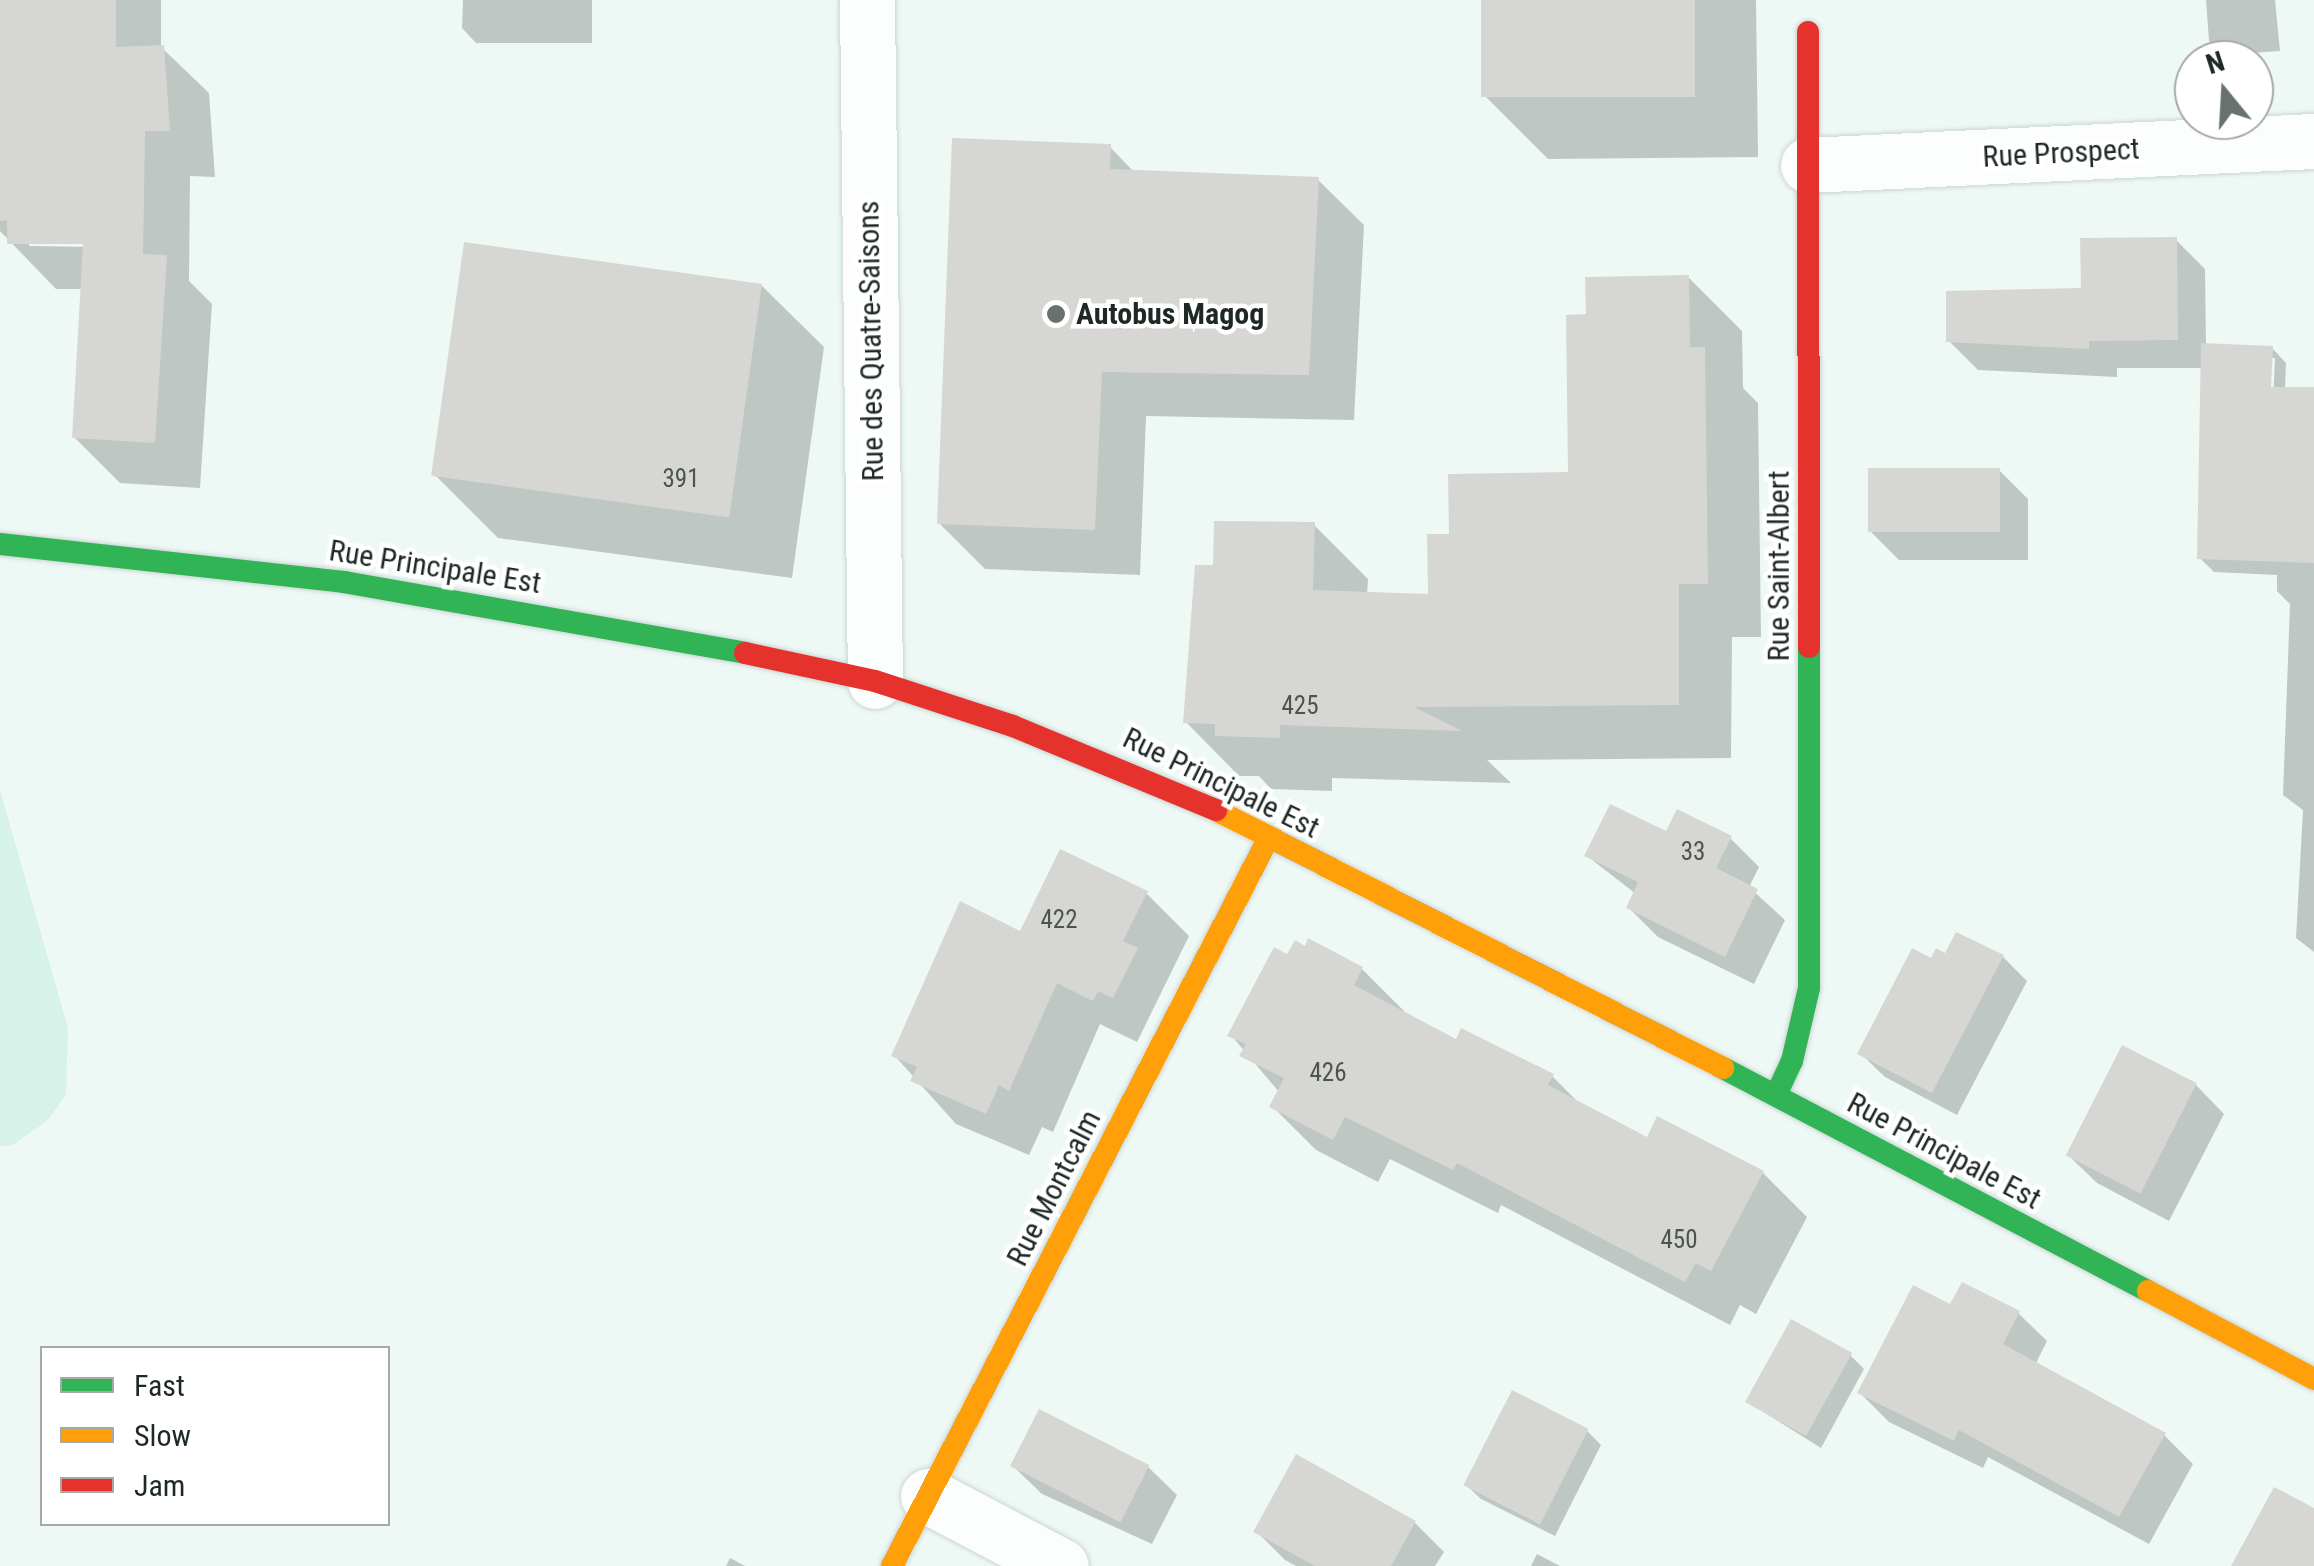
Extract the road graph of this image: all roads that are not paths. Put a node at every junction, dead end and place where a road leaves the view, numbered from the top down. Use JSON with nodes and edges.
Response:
{"nodes":[{"id":1,"x":867,"y":0,"type":"edge"},
{"id":2,"x":1808,"y":32,"type":"dead end"},
{"id":3,"x":2314,"y":141,"type":"edge"},
{"id":4,"x":1808,"y":165,"type":"junction"},
{"id":5,"x":0,"y":544,"type":"edge"},
{"id":6,"x":875,"y":682,"type":"junction"},
{"id":7,"x":1268,"y":838,"type":"junction"},
{"id":8,"x":1776,"y":1095,"type":"junction"},
{"id":9,"x":2314,"y":1379,"type":"edge"},
{"id":10,"x":928,"y":1496,"type":"junction"},
{"id":11,"x":892,"y":1566,"type":"edge"},
{"id":12,"x":1061,"y":1566,"type":"edge"}],
"edges":[{"from":1,"to":6,"type":"street","name":"Rue des Quatre-Saisons"},
{"from":2,"to":4,"type":"main road","name":"Rue Saint-Albert"},
{"from":3,"to":4,"type":"street","name":"Rue Prospect"},
{"from":4,"to":8,"type":"main road","name":"Rue Saint-Albert"},
{"from":5,"to":6,"type":"main road","name":"Rue Principale Est"},
{"from":6,"to":7,"type":"main road","name":"Rue Principale Est"},
{"from":7,"to":8,"type":"main road","name":"Rue Principale Est"},
{"from":7,"to":10,"type":"main road","name":"Rue Montcalm"},
{"from":8,"to":9,"type":"main road","name":"Rue Principale Est"},
{"from":10,"to":11,"type":"main road","name":"Rue Montcalm"},
{"from":10,"to":12,"type":"street"}]}
